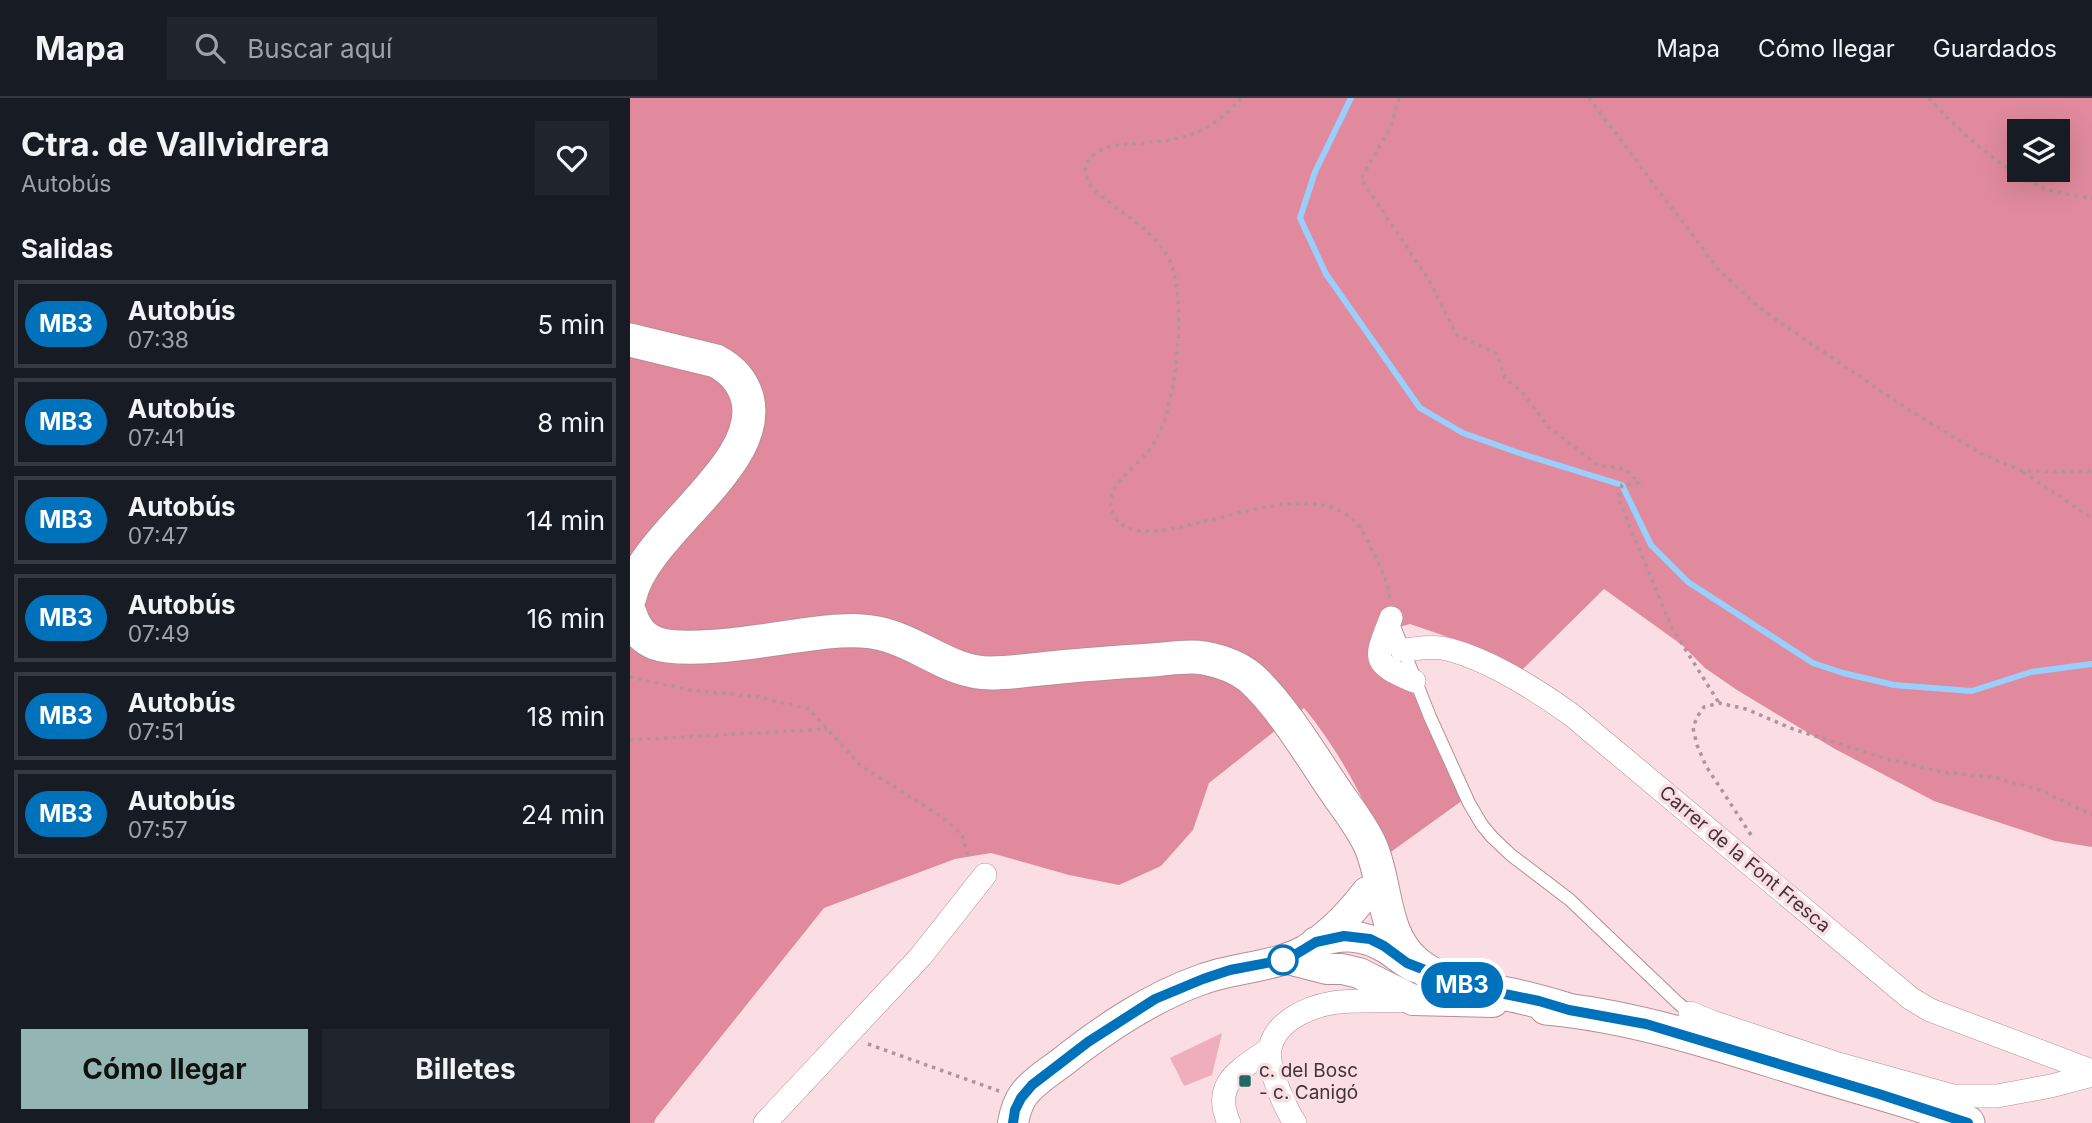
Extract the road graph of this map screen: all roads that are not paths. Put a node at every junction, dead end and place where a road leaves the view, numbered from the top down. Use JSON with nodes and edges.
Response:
{"nodes":[{"id":1,"x":630,"y":340,"type":"edge"},
{"id":2,"x":630,"y":597,"type":"edge"},
{"id":3,"x":630,"y":613,"type":"edge"},
{"id":4,"x":1391,"y":618,"type":"joint"},
{"id":5,"x":1402,"y":650,"type":"junction"},
{"id":6,"x":1414,"y":681,"type":"junction"},
{"id":7,"x":985,"y":875,"type":"dead end"},
{"id":8,"x":1375,"y":890,"type":"junction"},
{"id":9,"x":1316,"y":942,"type":"junction"},
{"id":10,"x":1376,"y":944,"type":"junction"},
{"id":11,"x":1288,"y":959,"type":"junction"},
{"id":12,"x":1342,"y":969,"type":"junction"},
{"id":13,"x":1425,"y":970,"type":"junction"},
{"id":14,"x":1413,"y":1000,"type":"junction"},
{"id":15,"x":1493,"y":1002,"type":"junction"},
{"id":16,"x":1569,"y":1010,"type":"junction"},
{"id":17,"x":1690,"y":1013,"type":"joint"},
{"id":18,"x":1269,"y":1049,"type":"junction"},
{"id":19,"x":2092,"y":1073,"type":"edge"},
{"id":20,"x":1017,"y":1111,"type":"edge"},
{"id":21,"x":765,"y":1123,"type":"edge"},
{"id":22,"x":1229,"y":1123,"type":"edge"},
{"id":23,"x":1295,"y":1123,"type":"edge"},
{"id":24,"x":1968,"y":1123,"type":"edge"}],
"edges":[{"from":1,"to":2,"type":"main road"},
{"from":3,"to":8,"type":"main road"},
{"from":4,"to":5,"type":"lane"},
{"from":4,"to":6,"type":"street"},
{"from":5,"to":6,"type":"lane"},
{"from":5,"to":19,"type":"street","name":"Carrer de la Font Fresca"},
{"from":6,"to":17,"type":"lane"},
{"from":7,"to":21,"type":"street"},
{"from":8,"to":9,"type":"street"},
{"from":8,"to":10,"type":"main road"},
{"from":8,"to":13,"type":"main road"},
{"from":9,"to":10,"type":"street"},
{"from":9,"to":11,"type":"street"},
{"from":10,"to":12,"type":"street"},
{"from":10,"to":13,"type":"street"},
{"from":10,"to":15,"type":"main road"},
{"from":11,"to":12,"type":"street"},
{"from":11,"to":20,"type":"street"},
{"from":12,"to":14,"type":"street"},
{"from":13,"to":16,"type":"main road"},
{"from":14,"to":15,"type":"street"},
{"from":14,"to":18,"type":"street"},
{"from":15,"to":16,"type":"main road"},
{"from":16,"to":24,"type":"main road"},
{"from":17,"to":19,"type":"street"},
{"from":18,"to":22,"type":"street"},
{"from":18,"to":23,"type":"street"}]}
